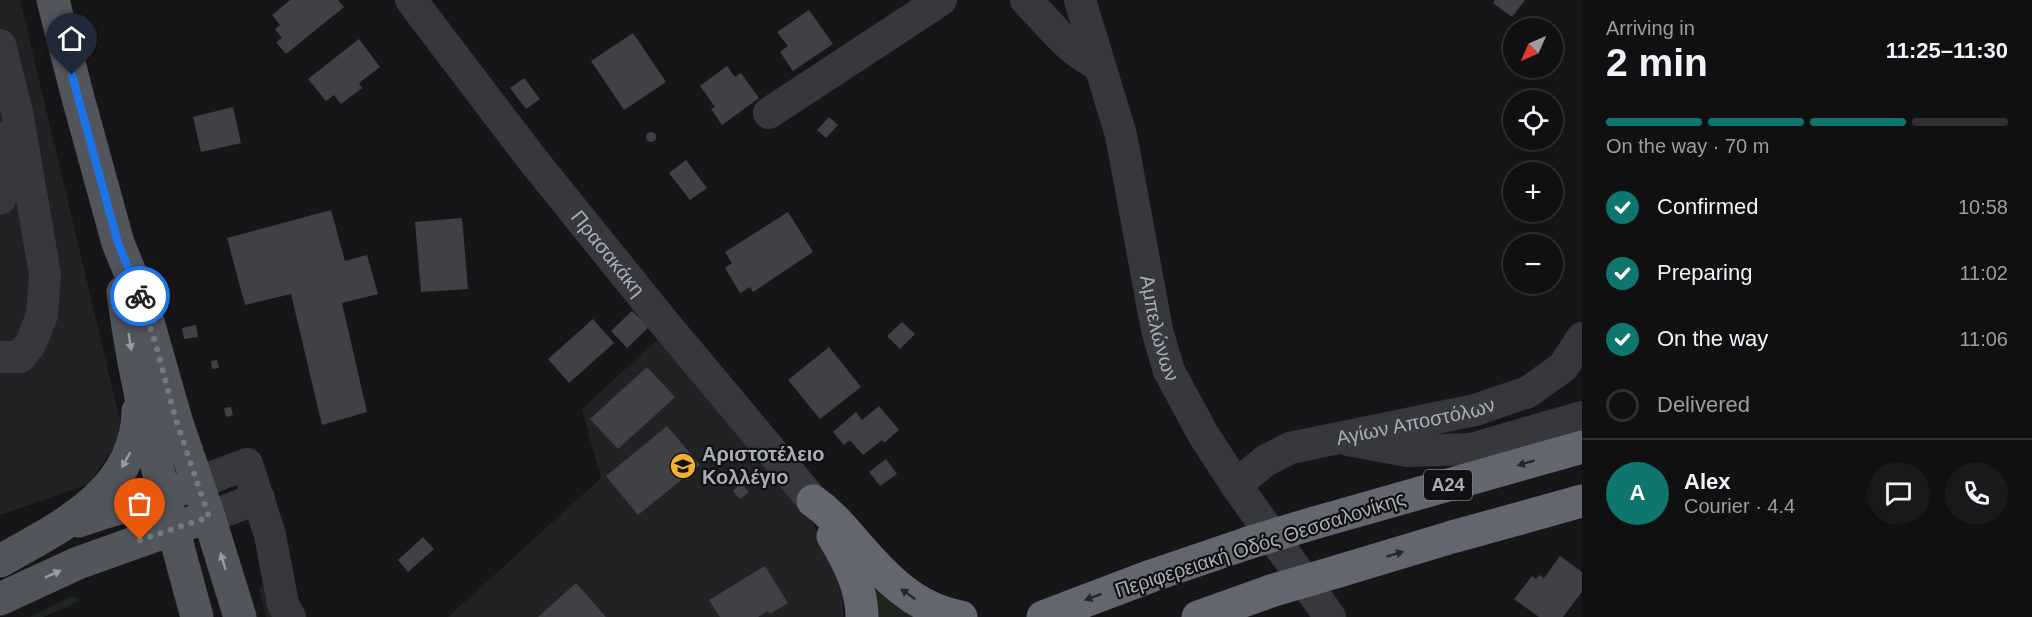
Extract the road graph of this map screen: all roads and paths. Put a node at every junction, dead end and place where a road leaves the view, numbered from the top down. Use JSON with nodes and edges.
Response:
{"nodes":[{"id":1,"x":53,"y":0,"type":"edge"},
{"id":2,"x":411,"y":0,"type":"edge"},
{"id":3,"x":941,"y":0,"type":"edge"},
{"id":4,"x":1026,"y":0,"type":"edge"},
{"id":5,"x":1080,"y":0,"type":"edge"},
{"id":6,"x":0,"y":45,"type":"edge"},
{"id":7,"x":1099,"y":65,"type":"junction"},
{"id":8,"x":17,"y":112,"type":"junction"},
{"id":9,"x":769,"y":113,"type":"dead end"},
{"id":10,"x":0,"y":199,"type":"edge"},
{"id":11,"x":118,"y":243,"type":"junction"},
{"id":12,"x":1582,"y":338,"type":"edge"},
{"id":13,"x":0,"y":357,"type":"edge"},
{"id":14,"x":137,"y":383,"type":"junction"},
{"id":15,"x":1582,"y":417,"type":"edge"},
{"id":16,"x":1335,"y":438,"type":"junction"},
{"id":17,"x":183,"y":441,"type":"junction"},
{"id":18,"x":1582,"y":447,"type":"edge"},
{"id":19,"x":247,"y":464,"type":"junction"},
{"id":20,"x":197,"y":483,"type":"junction"},
{"id":21,"x":1236,"y":485,"type":"junction"},
{"id":22,"x":164,"y":496,"type":"junction"},
{"id":23,"x":259,"y":498,"type":"junction"},
{"id":24,"x":813,"y":501,"type":"junction"},
{"id":25,"x":1582,"y":501,"type":"edge"},
{"id":26,"x":209,"y":517,"type":"junction"},
{"id":27,"x":172,"y":529,"type":"junction"},
{"id":28,"x":34,"y":541,"type":"junction"},
{"id":29,"x":0,"y":561,"type":"edge"},
{"id":30,"x":0,"y":599,"type":"edge"},
{"id":31,"x":1042,"y":616,"type":"edge"},
{"id":32,"x":197,"y":617,"type":"edge"},
{"id":33,"x":240,"y":617,"type":"edge"},
{"id":34,"x":290,"y":617,"type":"edge"},
{"id":35,"x":862,"y":617,"type":"edge"},
{"id":36,"x":961,"y":617,"type":"edge"},
{"id":37,"x":1198,"y":617,"type":"edge"},
{"id":38,"x":1330,"y":617,"type":"edge"}],
"edges":[{"from":1,"to":11,"type":"main road"},
{"from":2,"to":24,"type":"street","name":"Πρασακάκη"},
{"from":3,"to":9,"type":"street"},
{"from":4,"to":7,"type":"street"},
{"from":5,"to":7,"type":"street","name":"Αμπελώνων"},
{"from":6,"to":8,"type":"street"},
{"from":7,"to":21,"type":"street","name":"Αμπελώνων"},
{"from":8,"to":10,"type":"street"},
{"from":8,"to":13,"type":"street"},
{"from":11,"to":14,"type":"main road","one_way":true},
{"from":11,"to":17,"type":"main road"},
{"from":12,"to":16,"type":"street","name":"Αγίων Αποστόλων"},
{"from":14,"to":22,"type":"main road"},
{"from":14,"to":28,"type":"main road","one_way":true},
{"from":15,"to":16,"type":"street"},
{"from":16,"to":21,"type":"street","name":"Αγίων Αποστόλων"},
{"from":17,"to":19,"type":"street"},
{"from":17,"to":20,"type":"main road"},
{"from":18,"to":31,"type":"highway","name":"Περιφερειακή Οδός Θεσσαλονίκης","number":"Α24","one_way":true,"bridge":true},
{"from":19,"to":20,"type":"street"},
{"from":19,"to":23,"type":"street"},
{"from":20,"to":22,"type":"main road"},
{"from":20,"to":26,"type":"main road"},
{"from":21,"to":38,"type":"street","name":"Αμπελώνων"},
{"from":22,"to":27,"type":"main road"},
{"from":22,"to":28,"type":"main road"},
{"from":23,"to":26,"type":"street"},
{"from":23,"to":34,"type":"street"},
{"from":24,"to":35,"type":"highway"},
{"from":36,"to":24,"type":"highway","one_way":true},
{"from":37,"to":25,"type":"highway","one_way":true,"bridge":true},
{"from":26,"to":27,"type":"main road"},
{"from":33,"to":26,"type":"main road","one_way":true},
{"from":30,"to":27,"type":"main road","one_way":true},
{"from":27,"to":32,"type":"main road"},
{"from":28,"to":29,"type":"main road"}]}
